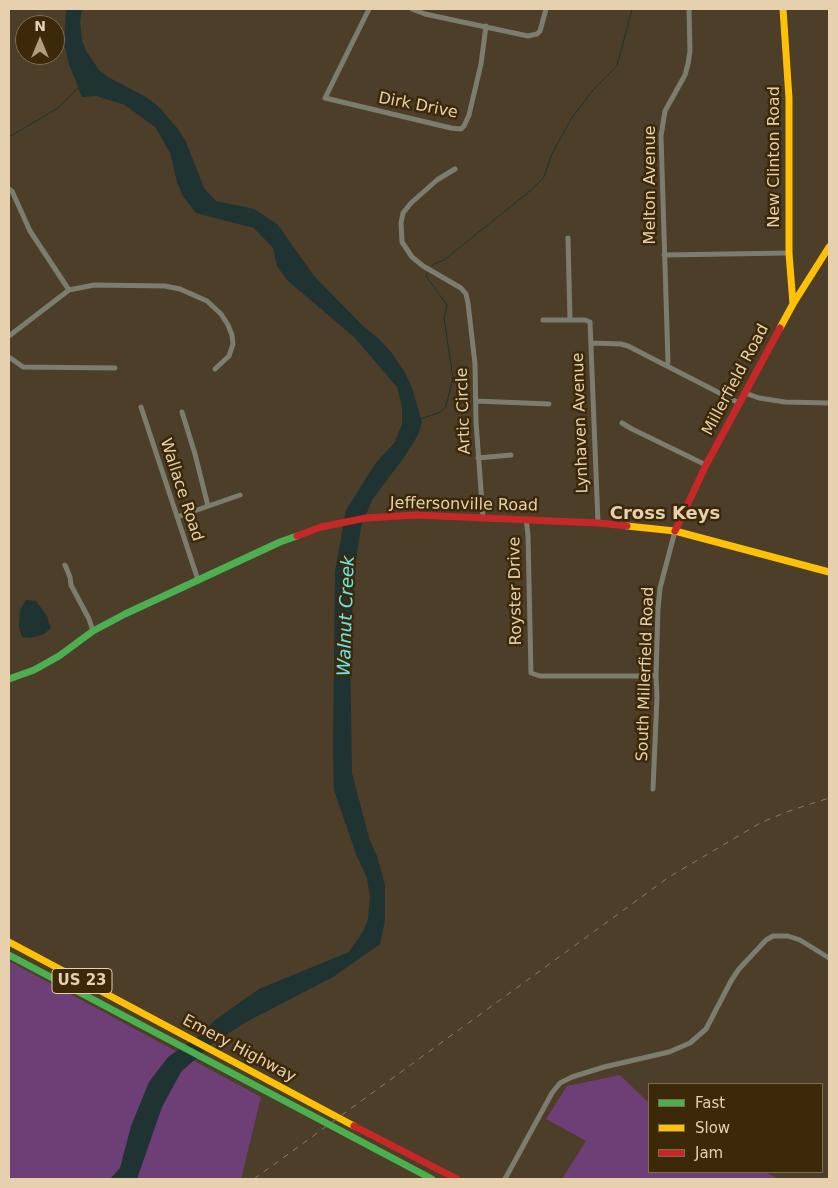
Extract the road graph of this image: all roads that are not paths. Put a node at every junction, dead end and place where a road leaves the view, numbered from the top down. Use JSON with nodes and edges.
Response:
{"nodes":[{"id":1,"x":369,"y":9,"type":"edge"},
{"id":2,"x":412,"y":9,"type":"edge"},
{"id":3,"x":546,"y":9,"type":"edge"},
{"id":4,"x":689,"y":9,"type":"edge"},
{"id":5,"x":783,"y":9,"type":"edge"},
{"id":6,"x":486,"y":26,"type":"junction"},
{"id":7,"x":455,"y":169,"type":"dead end"},
{"id":8,"x":9,"y":189,"type":"edge"},
{"id":9,"x":568,"y":238,"type":"dead end"},
{"id":10,"x":829,"y":247,"type":"edge"},
{"id":11,"x":789,"y":253,"type":"junction"},
{"id":12,"x":664,"y":255,"type":"junction"},
{"id":13,"x":69,"y":290,"type":"junction"},
{"id":14,"x":793,"y":304,"type":"junction"},
{"id":15,"x":543,"y":320,"type":"dead end"},
{"id":16,"x":570,"y":320,"type":"junction"},
{"id":17,"x":9,"y":336,"type":"edge"},
{"id":18,"x":591,"y":343,"type":"junction"},
{"id":19,"x":9,"y":357,"type":"edge"},
{"id":20,"x":666,"y":366,"type":"junction"},
{"id":21,"x":115,"y":368,"type":"dead end"},
{"id":22,"x":215,"y":369,"type":"dead end"},
{"id":23,"x":745,"y":393,"type":"junction"},
{"id":24,"x":476,"y":401,"type":"junction"},
{"id":25,"x":739,"y":403,"type":"junction"},
{"id":26,"x":829,"y":403,"type":"edge"},
{"id":27,"x":549,"y":404,"type":"dead end"},
{"id":28,"x":141,"y":407,"type":"dead end"},
{"id":29,"x":182,"y":412,"type":"dead end"},
{"id":30,"x":622,"y":423,"type":"dead end"},
{"id":31,"x":511,"y":455,"type":"dead end"},
{"id":32,"x":478,"y":458,"type":"junction"},
{"id":33,"x":706,"y":465,"type":"junction"},
{"id":34,"x":240,"y":495,"type":"dead end"},
{"id":35,"x":208,"y":506,"type":"junction"},
{"id":36,"x":177,"y":517,"type":"junction"},
{"id":37,"x":483,"y":517,"type":"junction"},
{"id":38,"x":526,"y":519,"type":"junction"},
{"id":39,"x":598,"y":523,"type":"junction"},
{"id":40,"x":675,"y":531,"type":"junction"},
{"id":41,"x":65,"y":565,"type":"dead end"},
{"id":42,"x":829,"y":572,"type":"edge"},
{"id":43,"x":198,"y":580,"type":"junction"},
{"id":44,"x":93,"y":631,"type":"junction"},
{"id":45,"x":656,"y":676,"type":"junction"},
{"id":46,"x":9,"y":679,"type":"edge"},
{"id":47,"x":653,"y":789,"type":"dead end"},
{"id":48,"x":9,"y":942,"type":"edge"},
{"id":49,"x":9,"y":955,"type":"edge"},
{"id":50,"x":829,"y":958,"type":"edge"},
{"id":51,"x":275,"y":1085,"type":"junction"},
{"id":52,"x":270,"y":1093,"type":"junction"},
{"id":53,"x":432,"y":1179,"type":"edge"},
{"id":54,"x":457,"y":1179,"type":"edge"},
{"id":55,"x":505,"y":1179,"type":"edge"}],
"edges":[{"from":1,"to":6,"type":"street","name":"Dirk Drive"},
{"from":2,"to":6,"type":"street"},
{"from":3,"to":6,"type":"street"},
{"from":4,"to":12,"type":"street","name":"Melton Avenue"},
{"from":5,"to":11,"type":"main road","name":"New Clinton Road"},
{"from":7,"to":24,"type":"street","name":"Artic Circle"},
{"from":8,"to":13,"type":"street"},
{"from":9,"to":16,"type":"street"},
{"from":10,"to":14,"type":"main road","name":"Millerfield Road"},
{"from":11,"to":12,"type":"street"},
{"from":11,"to":14,"type":"main road","name":"New Clinton Road"},
{"from":12,"to":20,"type":"street","name":"Melton Avenue"},
{"from":13,"to":17,"type":"street"},
{"from":13,"to":22,"type":"street"},
{"from":14,"to":23,"type":"main road","name":"Millerfield Road"},
{"from":15,"to":16,"type":"street"},
{"from":16,"to":18,"type":"street","name":"Lynhaven Avenue"},
{"from":18,"to":20,"type":"street"},
{"from":18,"to":39,"type":"street","name":"Lynhaven Avenue"},
{"from":19,"to":21,"type":"street"},
{"from":20,"to":25,"type":"street"},
{"from":23,"to":25,"type":"main road","name":"Millerfield Road"},
{"from":23,"to":26,"type":"street"},
{"from":24,"to":27,"type":"street"},
{"from":24,"to":32,"type":"street","name":"Artic Circle"},
{"from":25,"to":33,"type":"main road","name":"Millerfield Road"},
{"from":28,"to":36,"type":"street","name":"Wallace Road"},
{"from":29,"to":35,"type":"street"},
{"from":30,"to":33,"type":"street"},
{"from":31,"to":32,"type":"street"},
{"from":32,"to":37,"type":"street","name":"Artic Circle"},
{"from":33,"to":40,"type":"main road","name":"Millerfield Road"},
{"from":34,"to":35,"type":"street"},
{"from":35,"to":36,"type":"street"},
{"from":36,"to":43,"type":"street","name":"Wallace Road"},
{"from":37,"to":38,"type":"main road","name":"Jeffersonville Road"},
{"from":37,"to":43,"type":"main road","name":"Jeffersonville Road"},
{"from":38,"to":39,"type":"main road","name":"Jeffersonville Road"},
{"from":38,"to":45,"type":"street","name":"Royster Drive"},
{"from":39,"to":40,"type":"main road","name":"Jeffersonville Road"},
{"from":40,"to":42,"type":"main road","name":"Jeffersonville Road"},
{"from":40,"to":45,"type":"street","name":"South Millerfield Road"},
{"from":41,"to":44,"type":"street"},
{"from":43,"to":44,"type":"main road","name":"Jeffersonville Road"},
{"from":44,"to":46,"type":"main road","name":"Jeffersonville Road"},
{"from":45,"to":47,"type":"street","name":"South Millerfield Road"},
{"from":48,"to":51,"type":"main road","name":"Emery Highway","number":"US 23"},
{"from":49,"to":52,"type":"main road","name":"Emery Highway","number":"US 23"},
{"from":50,"to":55,"type":"street"},
{"from":51,"to":52,"type":"main road"},
{"from":51,"to":54,"type":"main road","name":"Emery Highway","number":"US 23"},
{"from":52,"to":53,"type":"main road","name":"Emery Highway","number":"US 23"}]}
